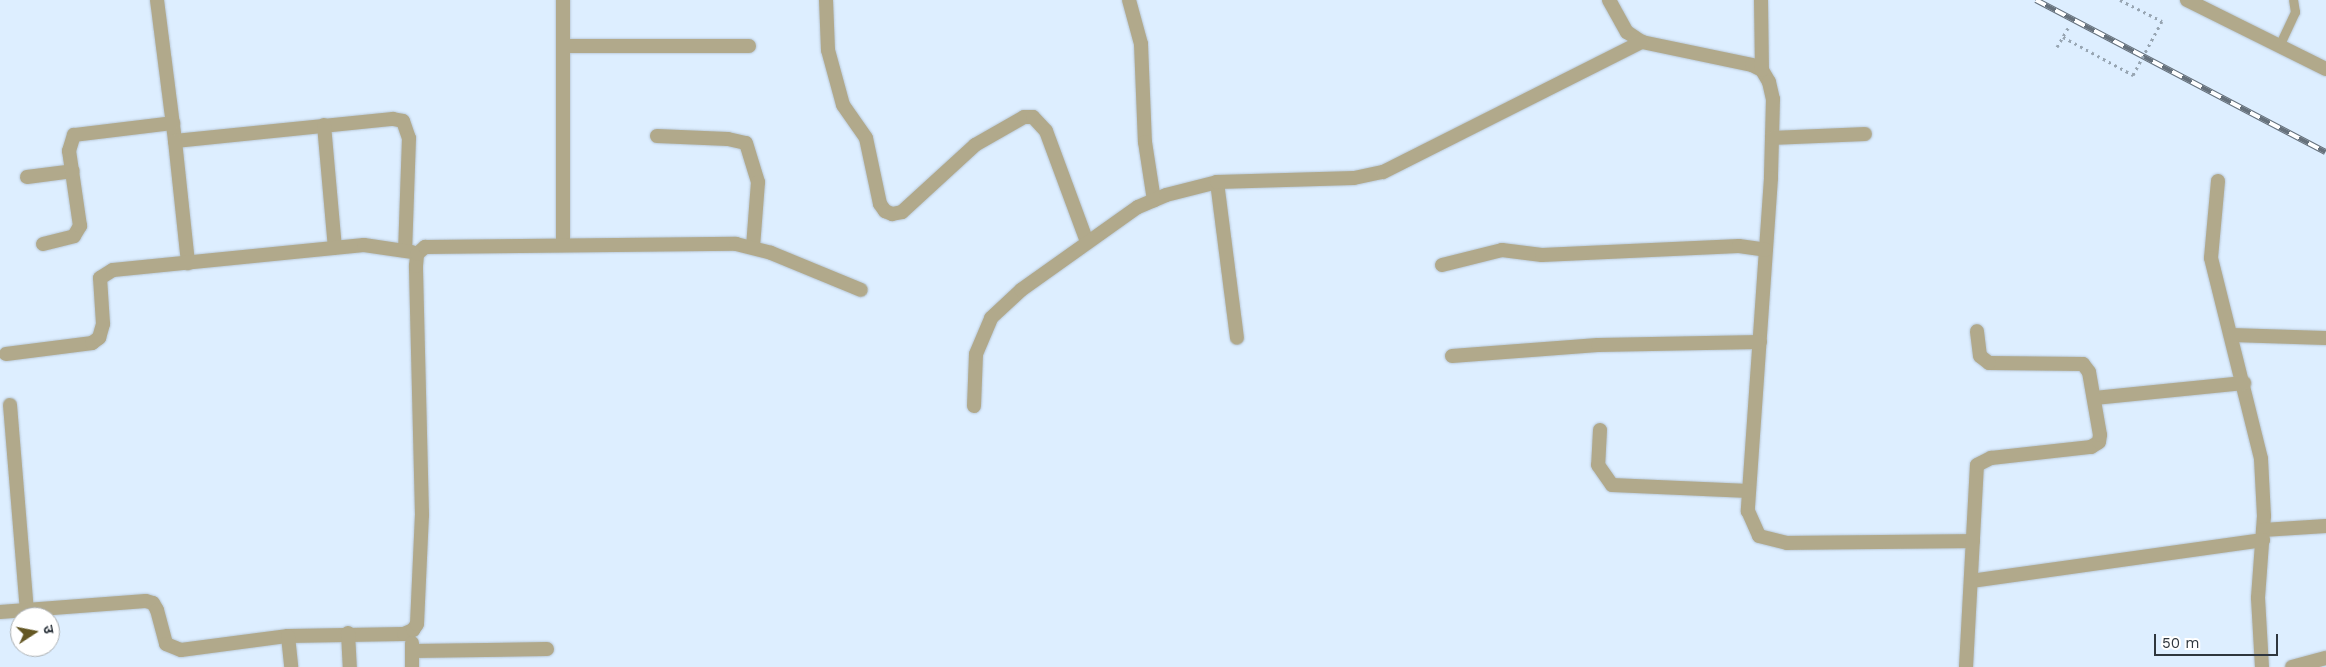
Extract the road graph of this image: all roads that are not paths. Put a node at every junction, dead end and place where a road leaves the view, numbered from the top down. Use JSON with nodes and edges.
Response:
{"nodes":[{"id":1,"x":157,"y":0,"type":"edge"},
{"id":2,"x":563,"y":0,"type":"edge"},
{"id":3,"x":826,"y":0,"type":"edge"},
{"id":4,"x":1128,"y":0,"type":"edge"},
{"id":5,"x":1608,"y":0,"type":"edge"},
{"id":6,"x":1761,"y":0,"type":"edge"},
{"id":7,"x":2187,"y":0,"type":"edge"},
{"id":8,"x":2293,"y":0,"type":"edge"},
{"id":9,"x":1642,"y":42,"type":"junction"},
{"id":10,"x":563,"y":46,"type":"junction"},
{"id":11,"x":749,"y":46,"type":"dead end"},
{"id":12,"x":2279,"y":46,"type":"junction"},
{"id":13,"x":2326,"y":69,"type":"edge"},
{"id":14,"x":1762,"y":70,"type":"junction"},
{"id":15,"x":173,"y":123,"type":"junction"},
{"id":16,"x":324,"y":125,"type":"junction"},
{"id":17,"x":1865,"y":134,"type":"dead end"},
{"id":18,"x":657,"y":136,"type":"dead end"},
{"id":19,"x":1772,"y":138,"type":"junction"},
{"id":20,"x":175,"y":141,"type":"junction"},
{"id":21,"x":73,"y":172,"type":"junction"},
{"id":22,"x":26,"y":177,"type":"dead end"},
{"id":23,"x":2218,"y":181,"type":"dead end"},
{"id":24,"x":1217,"y":182,"type":"junction"},
{"id":25,"x":1154,"y":200,"type":"junction"},
{"id":26,"x":1087,"y":242,"type":"junction"},
{"id":27,"x":43,"y":244,"type":"dead end"},
{"id":28,"x":563,"y":244,"type":"junction"},
{"id":29,"x":753,"y":247,"type":"junction"},
{"id":30,"x":335,"y":248,"type":"junction"},
{"id":31,"x":1766,"y":250,"type":"junction"},
{"id":32,"x":411,"y":252,"type":"junction"},
{"id":33,"x":188,"y":263,"type":"junction"},
{"id":34,"x":1442,"y":265,"type":"dead end"},
{"id":35,"x":861,"y":290,"type":"dead end"},
{"id":36,"x":1977,"y":330,"type":"dead end"},
{"id":37,"x":2231,"y":335,"type":"junction"},
{"id":38,"x":1236,"y":338,"type":"dead end"},
{"id":39,"x":2326,"y":338,"type":"edge"},
{"id":40,"x":1760,"y":342,"type":"junction"},
{"id":41,"x":6,"y":354,"type":"dead end"},
{"id":42,"x":1452,"y":356,"type":"dead end"},
{"id":43,"x":2244,"y":383,"type":"junction"},
{"id":44,"x":2094,"y":398,"type":"junction"},
{"id":45,"x":10,"y":405,"type":"dead end"},
{"id":46,"x":974,"y":406,"type":"dead end"},
{"id":47,"x":1600,"y":430,"type":"dead end"},
{"id":48,"x":1749,"y":491,"type":"junction"},
{"id":49,"x":2326,"y":526,"type":"edge"},
{"id":50,"x":2263,"y":535,"type":"junction"},
{"id":51,"x":1973,"y":540,"type":"junction"},
{"id":52,"x":1971,"y":581,"type":"junction"},
{"id":53,"x":27,"y":607,"type":"edge"},
{"id":54,"x":60,"y":608,"type":"edge"},
{"id":55,"x":413,"y":630,"type":"junction"},
{"id":56,"x":348,"y":632,"type":"junction"},
{"id":57,"x":288,"y":636,"type":"junction"},
{"id":58,"x":547,"y":649,"type":"dead end"},
{"id":59,"x":412,"y":651,"type":"junction"},
{"id":60,"x":2326,"y":658,"type":"edge"},
{"id":61,"x":290,"y":667,"type":"edge"},
{"id":62,"x":350,"y":667,"type":"edge"},
{"id":63,"x":412,"y":667,"type":"edge"},
{"id":64,"x":1966,"y":667,"type":"edge"},
{"id":65,"x":2262,"y":667,"type":"edge"},
{"id":66,"x":2292,"y":667,"type":"edge"}],
"edges":[{"from":1,"to":15,"type":"street"},
{"from":2,"to":10,"type":"street"},
{"from":3,"to":26,"type":"street"},
{"from":4,"to":25,"type":"street"},
{"from":5,"to":9,"type":"street"},
{"from":6,"to":14,"type":"street"},
{"from":7,"to":12,"type":"street"},
{"from":8,"to":12,"type":"lane"},
{"from":9,"to":14,"type":"street"},
{"from":9,"to":24,"type":"street"},
{"from":10,"to":11,"type":"street"},
{"from":10,"to":28,"type":"street"},
{"from":12,"to":13,"type":"street"},
{"from":14,"to":19,"type":"street"},
{"from":15,"to":20,"type":"street"},
{"from":15,"to":21,"type":"street"},
{"from":16,"to":20,"type":"street"},
{"from":16,"to":30,"type":"street"},
{"from":16,"to":32,"type":"street"},
{"from":17,"to":19,"type":"street"},
{"from":18,"to":29,"type":"street"},
{"from":19,"to":31,"type":"street"},
{"from":20,"to":33,"type":"street"},
{"from":21,"to":22,"type":"street"},
{"from":21,"to":27,"type":"street"},
{"from":23,"to":37,"type":"street"},
{"from":24,"to":25,"type":"street"},
{"from":24,"to":38,"type":"street"},
{"from":25,"to":26,"type":"street"},
{"from":26,"to":46,"type":"street"},
{"from":28,"to":29,"type":"street"},
{"from":28,"to":32,"type":"street"},
{"from":29,"to":35,"type":"street"},
{"from":30,"to":32,"type":"street"},
{"from":30,"to":33,"type":"street"},
{"from":31,"to":34,"type":"street"},
{"from":31,"to":40,"type":"street"},
{"from":32,"to":55,"type":"street"},
{"from":33,"to":41,"type":"street"},
{"from":36,"to":44,"type":"street"},
{"from":37,"to":39,"type":"street"},
{"from":37,"to":43,"type":"street"},
{"from":40,"to":42,"type":"street"},
{"from":40,"to":48,"type":"street"},
{"from":43,"to":44,"type":"street"},
{"from":43,"to":50,"type":"street"},
{"from":44,"to":51,"type":"street"},
{"from":45,"to":53,"type":"street"},
{"from":47,"to":48,"type":"street"},
{"from":48,"to":51,"type":"street"},
{"from":49,"to":50,"type":"street"},
{"from":50,"to":52,"type":"street"},
{"from":50,"to":65,"type":"street"},
{"from":51,"to":52,"type":"street"},
{"from":52,"to":64,"type":"street"},
{"from":54,"to":57,"type":"street"},
{"from":55,"to":56,"type":"street"},
{"from":55,"to":59,"type":"street"},
{"from":56,"to":57,"type":"street"},
{"from":56,"to":62,"type":"street"},
{"from":57,"to":61,"type":"street"},
{"from":58,"to":59,"type":"street"},
{"from":59,"to":63,"type":"street"},
{"from":60,"to":66,"type":"street"}]}
